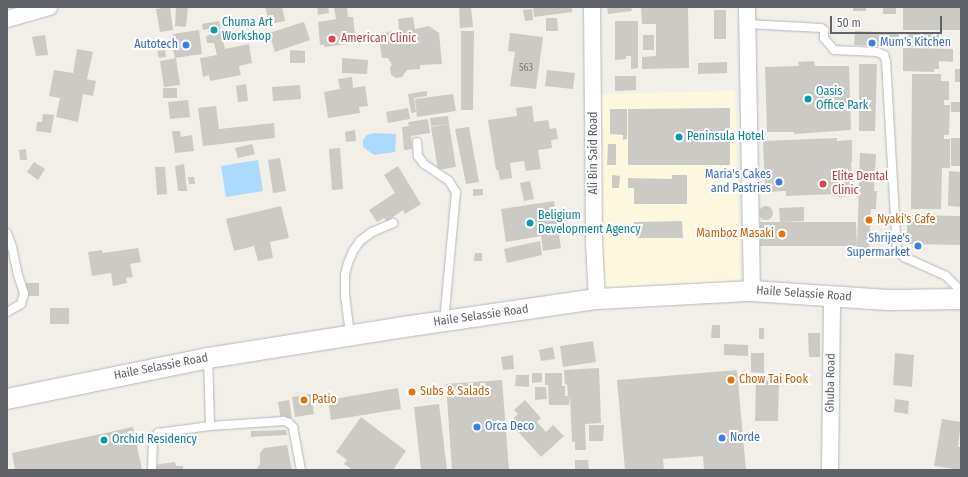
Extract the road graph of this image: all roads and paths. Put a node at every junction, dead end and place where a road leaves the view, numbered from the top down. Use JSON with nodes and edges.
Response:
{"nodes":[{"id":1,"x":49,"y":7,"type":"edge"},
{"id":2,"x":592,"y":7,"type":"edge"},
{"id":3,"x":747,"y":7,"type":"edge"},
{"id":4,"x":7,"y":19,"type":"edge"},
{"id":5,"x":747,"y":24,"type":"junction"},
{"id":6,"x":417,"y":142,"type":"dead end"},
{"id":7,"x":393,"y":223,"type":"dead end"},
{"id":8,"x":7,"y":233,"type":"edge"},
{"id":9,"x":752,"y":291,"type":"junction"},
{"id":10,"x":961,"y":291,"type":"edge"},
{"id":11,"x":832,"y":296,"type":"junction"},
{"id":12,"x":597,"y":299,"type":"junction"},
{"id":13,"x":961,"y":299,"type":"edge"},
{"id":14,"x":7,"y":312,"type":"edge"},
{"id":15,"x":444,"y":321,"type":"junction"},
{"id":16,"x":350,"y":335,"type":"junction"},
{"id":17,"x":208,"y":358,"type":"junction"},
{"id":18,"x":7,"y":399,"type":"edge"},
{"id":19,"x":210,"y":426,"type":"junction"},
{"id":20,"x":152,"y":470,"type":"edge"},
{"id":21,"x":301,"y":470,"type":"edge"},
{"id":22,"x":830,"y":470,"type":"edge"}],
"edges":[{"from":1,"to":4,"type":"street"},
{"from":2,"to":12,"type":"street","name":"Ali Bin Said Road"},
{"from":3,"to":5,"type":"street"},
{"from":5,"to":9,"type":"street"},
{"from":5,"to":10,"type":"lane"},
{"from":6,"to":15,"type":"lane"},
{"from":7,"to":16,"type":"lane"},
{"from":8,"to":14,"type":"lane"},
{"from":9,"to":11,"type":"street","name":"Haile Selassie Road"},
{"from":9,"to":12,"type":"street","name":"Haile Selassie Road"},
{"from":11,"to":13,"type":"street","name":"Haile Selassie Road"},
{"from":11,"to":22,"type":"street","name":"Ghuba Road"},
{"from":12,"to":15,"type":"street","name":"Haile Selassie Road"},
{"from":15,"to":16,"type":"street","name":"Haile Selassie Road"},
{"from":16,"to":17,"type":"street","name":"Haile Selassie Road"},
{"from":17,"to":18,"type":"street","name":"Haile Selassie Road"},
{"from":17,"to":19,"type":"lane"},
{"from":19,"to":20,"type":"lane"},
{"from":19,"to":21,"type":"lane"}]}
